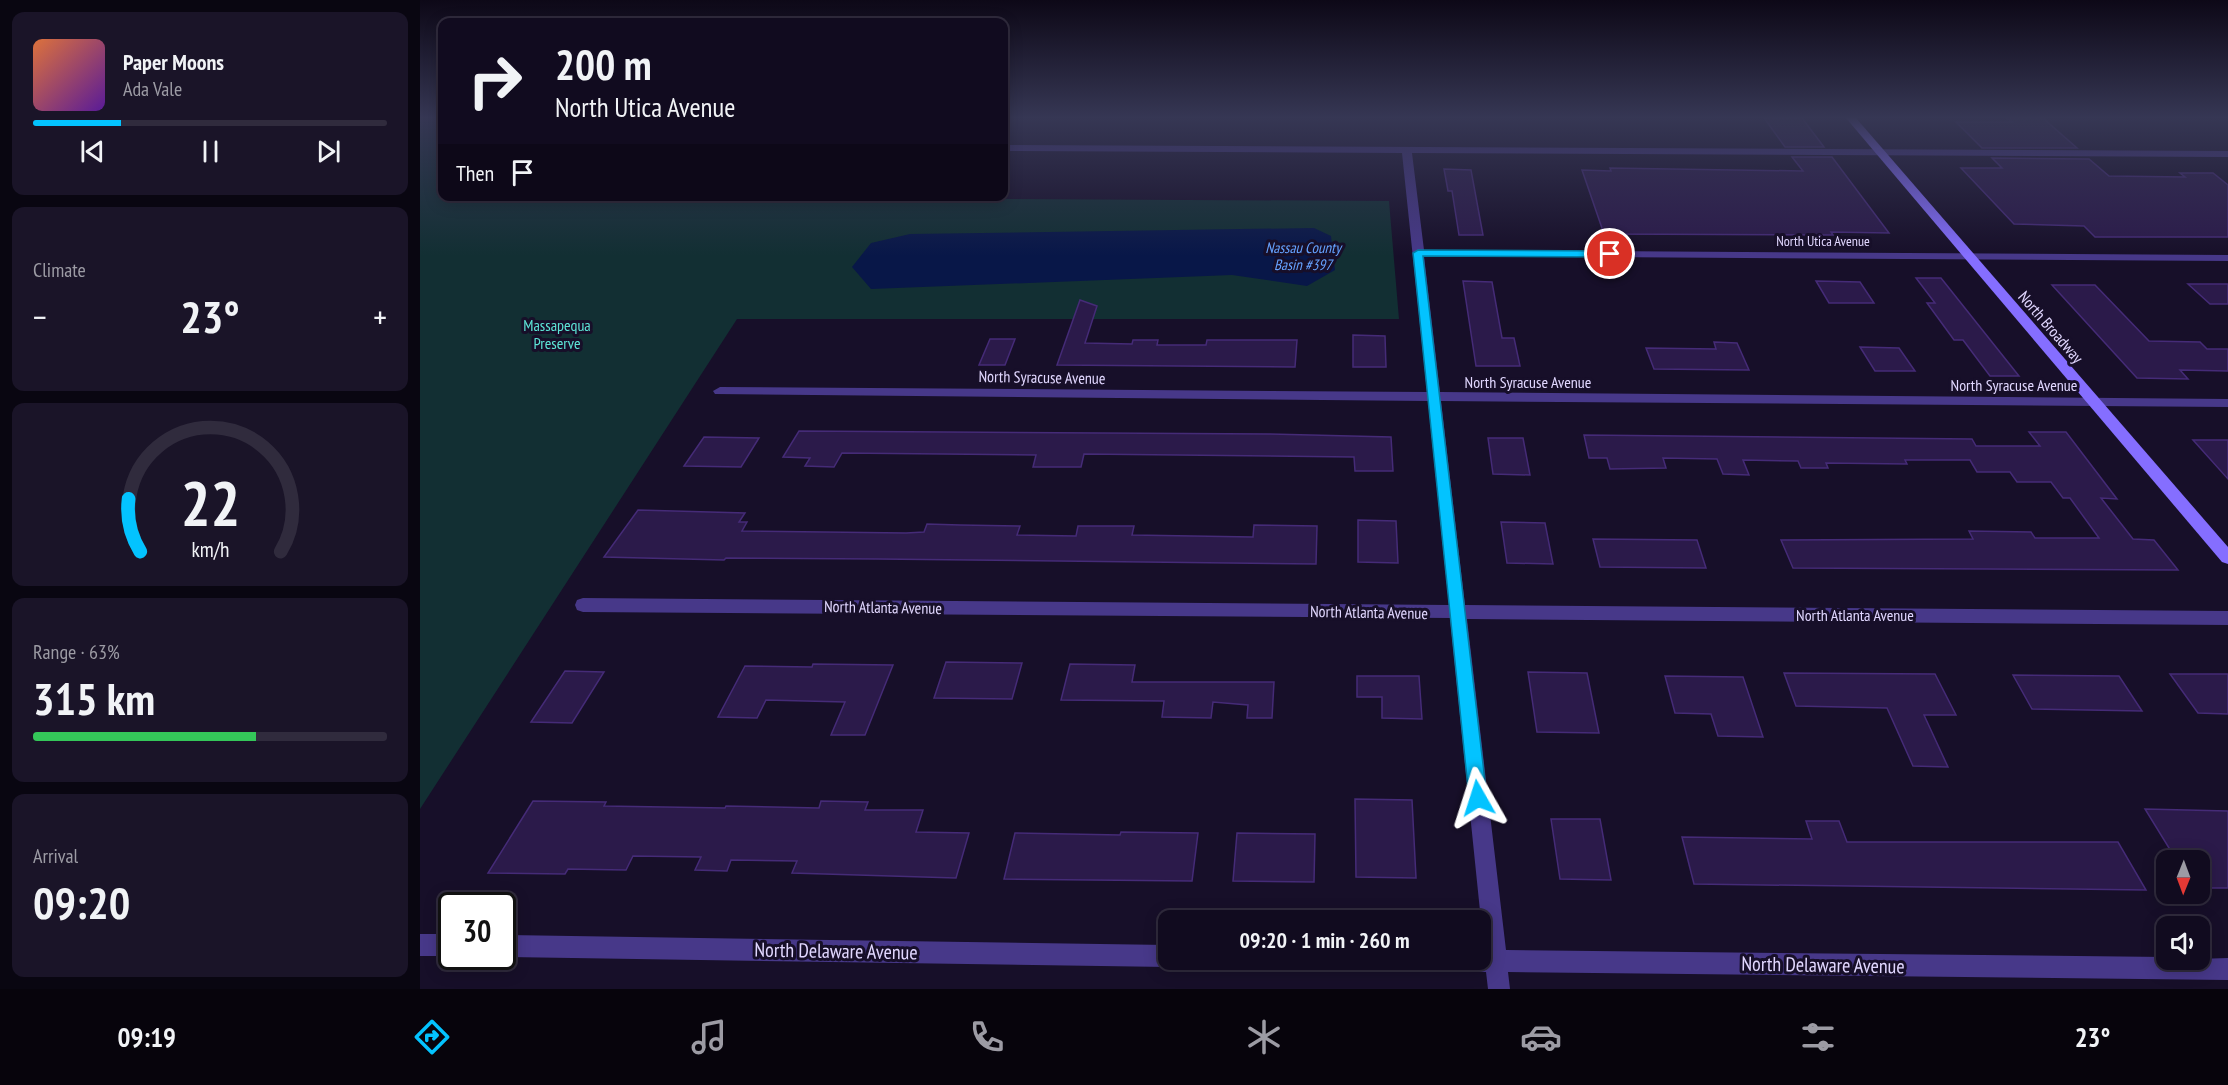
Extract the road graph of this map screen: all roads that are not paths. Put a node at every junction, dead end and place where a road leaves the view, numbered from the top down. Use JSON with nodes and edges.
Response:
{"nodes":[{"id":1,"x":1409,"y":164,"type":"edge"},
{"id":2,"x":1890,"y":164,"type":"edge"},
{"id":3,"x":1418,"y":253,"type":"junction"},
{"id":4,"x":1969,"y":257,"type":"junction"},
{"id":5,"x":2228,"y":258,"type":"edge"},
{"id":6,"x":720,"y":391,"type":"dead end"},
{"id":7,"x":1434,"y":398,"type":"junction"},
{"id":8,"x":2094,"y":402,"type":"junction"},
{"id":9,"x":2228,"y":403,"type":"edge"},
{"id":10,"x":2228,"y":558,"type":"edge"},
{"id":11,"x":583,"y":604,"type":"dead end"},
{"id":12,"x":1458,"y":612,"type":"junction"},
{"id":13,"x":2228,"y":618,"type":"edge"},
{"id":14,"x":420,"y":945,"type":"edge"},
{"id":15,"x":438,"y":945,"type":"edge"},
{"id":16,"x":516,"y":946,"type":"edge"},
{"id":17,"x":1158,"y":956,"type":"edge"},
{"id":18,"x":1491,"y":961,"type":"edge"},
{"id":19,"x":1496,"y":961,"type":"junction"},
{"id":20,"x":2228,"y":969,"type":"edge"},
{"id":21,"x":1499,"y":989,"type":"edge"}],
"edges":[{"from":1,"to":3,"type":"street"},
{"from":2,"to":4,"type":"main road","name":"North Broadway"},
{"from":3,"to":4,"type":"street","name":"North Utica Avenue"},
{"from":3,"to":7,"type":"street"},
{"from":4,"to":5,"type":"street","name":"North Utica Avenue"},
{"from":4,"to":8,"type":"main road","name":"North Broadway"},
{"from":6,"to":7,"type":"street","name":"North Syracuse Avenue"},
{"from":7,"to":8,"type":"street","name":"North Syracuse Avenue"},
{"from":7,"to":12,"type":"street"},
{"from":8,"to":9,"type":"street","name":"North Syracuse Avenue"},
{"from":8,"to":10,"type":"main road","name":"North Broadway"},
{"from":11,"to":12,"type":"street","name":"North Atlanta Avenue"},
{"from":12,"to":13,"type":"street","name":"North Atlanta Avenue"},
{"from":12,"to":19,"type":"street"},
{"from":14,"to":15,"type":"street"},
{"from":16,"to":17,"type":"street","name":"North Delaware Avenue"},
{"from":18,"to":19,"type":"street","name":"North Delaware Avenue"},
{"from":19,"to":20,"type":"street","name":"North Delaware Avenue"},
{"from":19,"to":21,"type":"street"}]}
